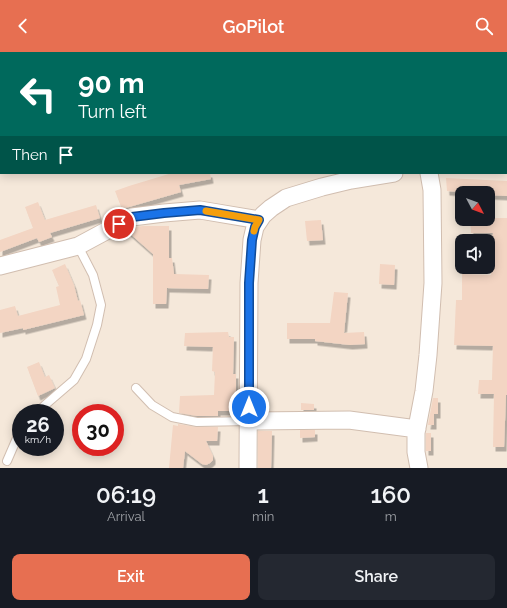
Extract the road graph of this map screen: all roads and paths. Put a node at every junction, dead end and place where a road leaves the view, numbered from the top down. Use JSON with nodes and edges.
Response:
{"nodes":[{"id":1,"x":388,"y":174,"type":"edge"},
{"id":2,"x":429,"y":174,"type":"edge"},
{"id":3,"x":259,"y":220,"type":"junction"},
{"id":4,"x":78,"y":246,"type":"junction"},
{"id":5,"x":0,"y":266,"type":"edge"},
{"id":6,"x":136,"y":388,"type":"dead end"},
{"id":7,"x":45,"y":404,"type":"edge"},
{"id":8,"x":249,"y":421,"type":"junction"},
{"id":9,"x":417,"y":429,"type":"junction"},
{"id":10,"x":12,"y":450,"type":"edge"},
{"id":11,"x":7,"y":461,"type":"dead end"},
{"id":12,"x":248,"y":468,"type":"edge"},
{"id":13,"x":419,"y":468,"type":"edge"}],
"edges":[{"from":1,"to":3,"type":"street"},
{"from":2,"to":9,"type":"street"},
{"from":3,"to":4,"type":"street"},
{"from":3,"to":8,"type":"street"},
{"from":4,"to":5,"type":"street"},
{"from":4,"to":7,"type":"lane"},
{"from":6,"to":8,"type":"lane"},
{"from":8,"to":9,"type":"street"},
{"from":8,"to":12,"type":"street"},
{"from":9,"to":13,"type":"street"},
{"from":10,"to":11,"type":"lane"}]}
